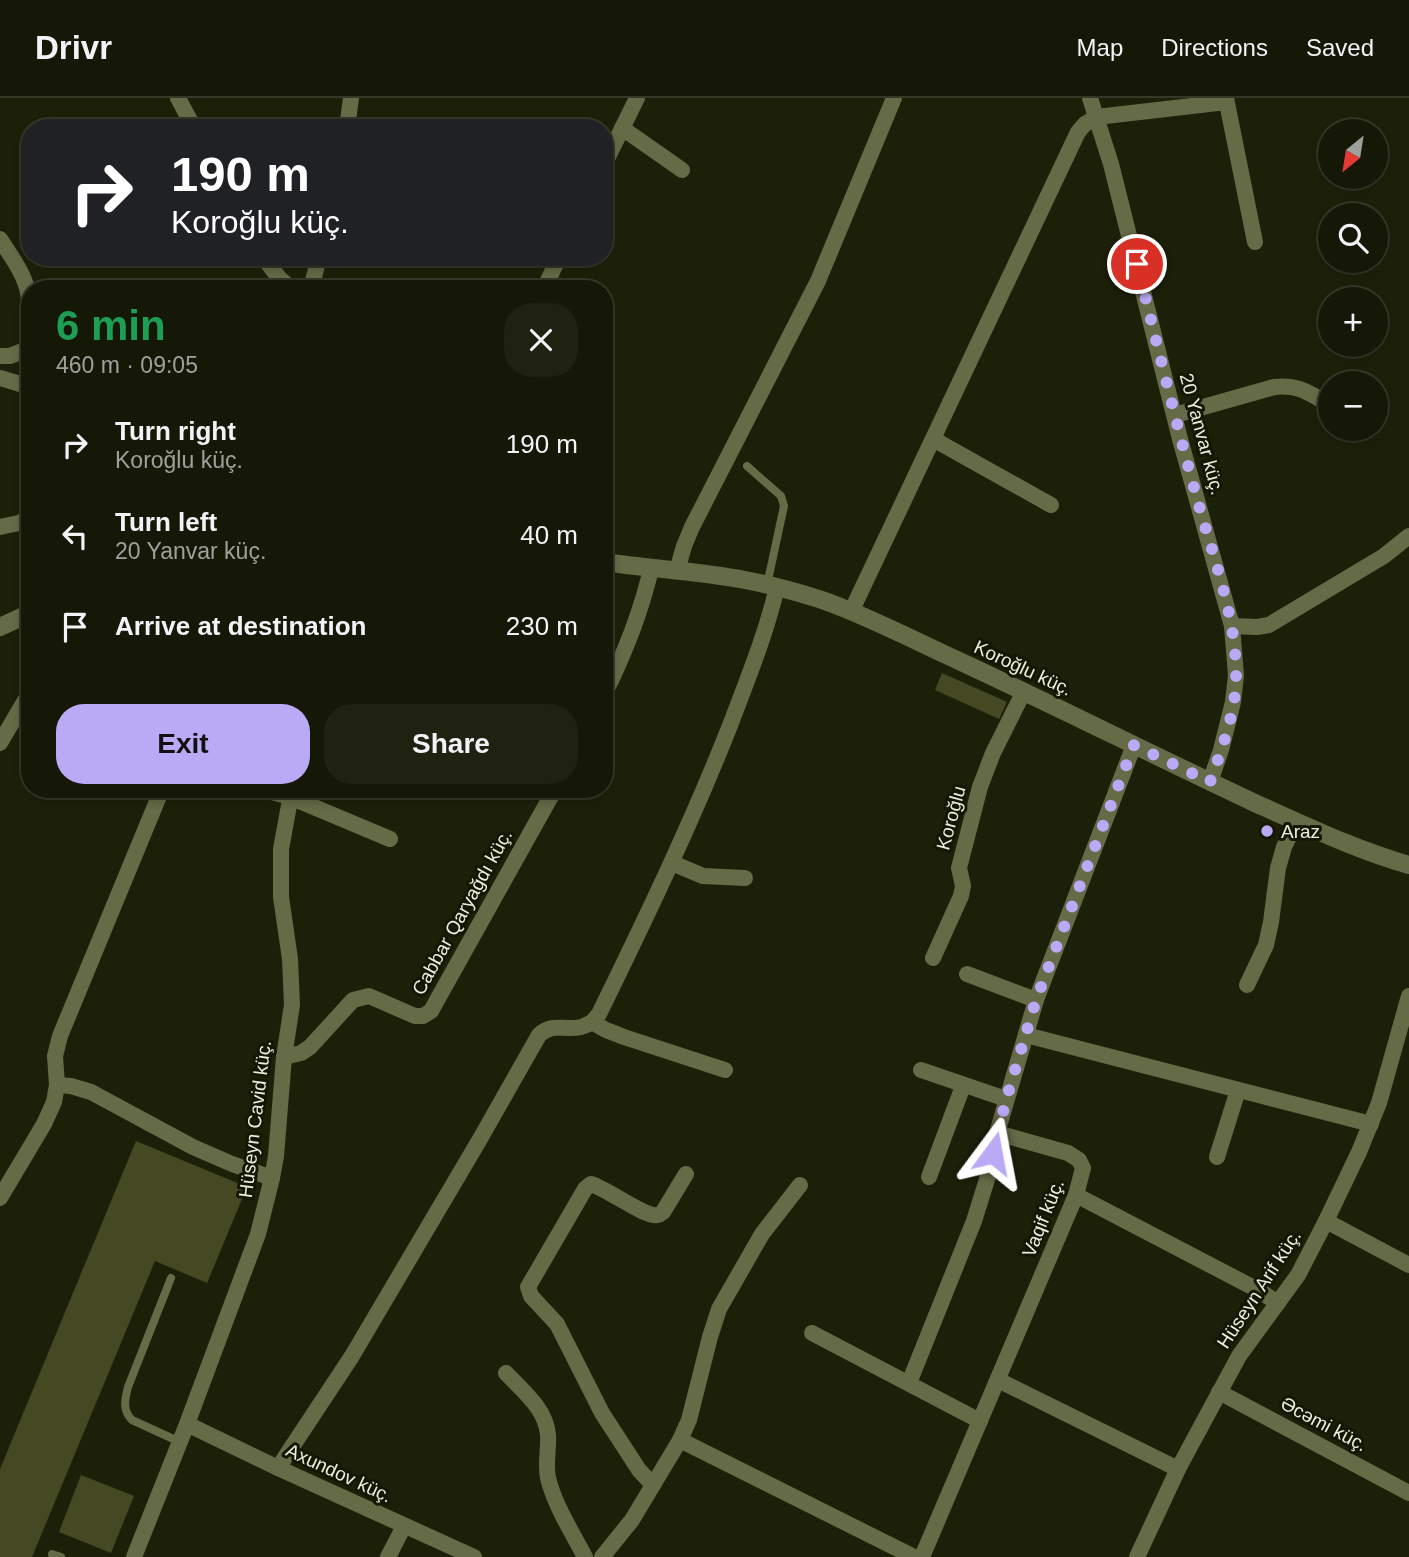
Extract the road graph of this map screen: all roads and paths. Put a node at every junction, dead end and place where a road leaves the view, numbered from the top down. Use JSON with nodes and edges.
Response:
{"nodes":[{"id":1,"x":178,"y":98,"type":"edge"},
{"id":2,"x":351,"y":98,"type":"edge"},
{"id":3,"x":636,"y":98,"type":"edge"},
{"id":4,"x":894,"y":98,"type":"edge"},
{"id":5,"x":1090,"y":98,"type":"edge"},
{"id":6,"x":1226,"y":100,"type":"edge"},
{"id":7,"x":1097,"y":117,"type":"junction"},
{"id":8,"x":189,"y":119,"type":"edge"},
{"id":9,"x":348,"y":119,"type":"edge"},
{"id":10,"x":622,"y":128,"type":"junction"},
{"id":11,"x":613,"y":146,"type":"edge"},
{"id":12,"x":682,"y":170,"type":"dead end"},
{"id":13,"x":0,"y":239,"type":"edge"},
{"id":14,"x":1255,"y":242,"type":"dead end"},
{"id":15,"x":270,"y":266,"type":"edge"},
{"id":16,"x":23,"y":280,"type":"edge"},
{"id":17,"x":281,"y":280,"type":"edge"},
{"id":18,"x":21,"y":352,"type":"edge"},
{"id":19,"x":0,"y":356,"type":"edge"},
{"id":20,"x":0,"y":378,"type":"edge"},
{"id":21,"x":21,"y":384,"type":"edge"},
{"id":22,"x":1318,"y":398,"type":"edge"},
{"id":23,"x":1175,"y":415,"type":"junction"},
{"id":24,"x":933,"y":439,"type":"junction"},
{"id":25,"x":747,"y":466,"type":"dead end"},
{"id":26,"x":1051,"y":505,"type":"dead end"},
{"id":27,"x":21,"y":522,"type":"edge"},
{"id":28,"x":0,"y":527,"type":"edge"},
{"id":29,"x":1409,"y":537,"type":"edge"},
{"id":30,"x":613,"y":563,"type":"edge"},
{"id":31,"x":651,"y":569,"type":"junction"},
{"id":32,"x":677,"y":571,"type":"junction"},
{"id":33,"x":772,"y":586,"type":"junction"},
{"id":34,"x":851,"y":612,"type":"junction"},
{"id":35,"x":21,"y":617,"type":"edge"},
{"id":36,"x":1232,"y":626,"type":"junction"},
{"id":37,"x":0,"y":627,"type":"edge"},
{"id":38,"x":613,"y":674,"type":"edge"},
{"id":39,"x":1024,"y":691,"type":"junction"},
{"id":40,"x":21,"y":707,"type":"edge"},
{"id":41,"x":0,"y":743,"type":"edge"},
{"id":42,"x":1134,"y":745,"type":"junction"},
{"id":43,"x":1210,"y":782,"type":"junction"},
{"id":44,"x":158,"y":798,"type":"edge"},
{"id":45,"x":290,"y":798,"type":"edge"},
{"id":46,"x":302,"y":798,"type":"edge"},
{"id":47,"x":550,"y":798,"type":"edge"},
{"id":48,"x":1296,"y":822,"type":"junction"},
{"id":49,"x":390,"y":839,"type":"dead end"},
{"id":50,"x":672,"y":863,"type":"junction"},
{"id":51,"x":1409,"y":865,"type":"edge"},
{"id":52,"x":745,"y":878,"type":"dead end"},
{"id":53,"x":933,"y":958,"type":"dead end"},
{"id":54,"x":967,"y":974,"type":"dead end"},
{"id":55,"x":1247,"y":985,"type":"dead end"},
{"id":56,"x":1409,"y":996,"type":"edge"},
{"id":57,"x":1036,"y":1000,"type":"junction"},
{"id":58,"x":592,"y":1023,"type":"junction"},
{"id":59,"x":1026,"y":1035,"type":"junction"},
{"id":60,"x":284,"y":1057,"type":"junction"},
{"id":61,"x":725,"y":1070,"type":"dead end"},
{"id":62,"x":921,"y":1070,"type":"dead end"},
{"id":63,"x":57,"y":1084,"type":"junction"},
{"id":64,"x":964,"y":1086,"type":"junction"},
{"id":65,"x":1238,"y":1090,"type":"junction"},
{"id":66,"x":1006,"y":1100,"type":"junction"},
{"id":67,"x":1371,"y":1124,"type":"junction"},
{"id":68,"x":998,"y":1133,"type":"junction"},
{"id":69,"x":1217,"y":1157,"type":"dead end"},
{"id":70,"x":686,"y":1174,"type":"dead end"},
{"id":71,"x":929,"y":1177,"type":"dead end"},
{"id":72,"x":272,"y":1178,"type":"junction"},
{"id":73,"x":800,"y":1185,"type":"dead end"},
{"id":74,"x":1076,"y":1195,"type":"junction"},
{"id":75,"x":0,"y":1198,"type":"edge"},
{"id":76,"x":1326,"y":1221,"type":"junction"},
{"id":77,"x":1409,"y":1265,"type":"edge"},
{"id":78,"x":171,"y":1278,"type":"dead end"},
{"id":79,"x":1278,"y":1303,"type":"junction"},
{"id":80,"x":812,"y":1333,"type":"dead end"},
{"id":81,"x":506,"y":1373,"type":"dead end"},
{"id":82,"x":998,"y":1380,"type":"junction"},
{"id":83,"x":909,"y":1383,"type":"junction"},
{"id":84,"x":1219,"y":1392,"type":"junction"},
{"id":85,"x":980,"y":1421,"type":"junction"},
{"id":86,"x":187,"y":1424,"type":"junction"},
{"id":87,"x":680,"y":1440,"type":"junction"},
{"id":88,"x":180,"y":1442,"type":"junction"},
{"id":89,"x":278,"y":1468,"type":"junction"},
{"id":90,"x":1178,"y":1469,"type":"junction"},
{"id":91,"x":653,"y":1485,"type":"junction"},
{"id":92,"x":1409,"y":1493,"type":"edge"},
{"id":93,"x":404,"y":1526,"type":"junction"},
{"id":94,"x":134,"y":1557,"type":"edge"},
{"id":95,"x":388,"y":1557,"type":"edge"},
{"id":96,"x":474,"y":1557,"type":"edge"},
{"id":97,"x":585,"y":1557,"type":"edge"},
{"id":98,"x":602,"y":1557,"type":"edge"},
{"id":99,"x":914,"y":1557,"type":"edge"},
{"id":100,"x":922,"y":1557,"type":"edge"},
{"id":101,"x":1137,"y":1557,"type":"edge"}],
"edges":[{"from":1,"to":8,"type":"street"},
{"from":2,"to":9,"type":"street"},
{"from":3,"to":10,"type":"street"},
{"from":4,"to":32,"type":"street"},
{"from":5,"to":7,"type":"street","name":"20 Yanvar küç."},
{"from":6,"to":7,"type":"street"},
{"from":6,"to":14,"type":"street"},
{"from":7,"to":23,"type":"street","name":"20 Yanvar küç."},
{"from":7,"to":24,"type":"street"},
{"from":10,"to":11,"type":"street"},
{"from":10,"to":12,"type":"street"},
{"from":13,"to":16,"type":"street"},
{"from":15,"to":17,"type":"street"},
{"from":18,"to":19,"type":"street"},
{"from":20,"to":21,"type":"street"},
{"from":22,"to":23,"type":"street"},
{"from":23,"to":36,"type":"street","name":"20 Yanvar küç."},
{"from":24,"to":26,"type":"street"},
{"from":24,"to":34,"type":"street"},
{"from":25,"to":33,"type":"lane"},
{"from":27,"to":28,"type":"street"},
{"from":29,"to":36,"type":"street"},
{"from":30,"to":31,"type":"street","name":"Koroğlu küç."},
{"from":31,"to":32,"type":"street","name":"Koroğlu küç."},
{"from":31,"to":38,"type":"street"},
{"from":32,"to":33,"type":"street","name":"Koroğlu küç."},
{"from":33,"to":34,"type":"street","name":"Koroğlu küç."},
{"from":33,"to":50,"type":"street"},
{"from":34,"to":39,"type":"street","name":"Koroğlu küç."},
{"from":35,"to":37,"type":"street"},
{"from":36,"to":43,"type":"street","name":"20 Yanvar küç."},
{"from":39,"to":42,"type":"street","name":"Koroğlu küç."},
{"from":39,"to":53,"type":"street","name":"Koroğlu"},
{"from":40,"to":41,"type":"street"},
{"from":42,"to":43,"type":"street","name":"Koroğlu küç."},
{"from":42,"to":57,"type":"street"},
{"from":43,"to":48,"type":"street","name":"Koroğlu küç."},
{"from":44,"to":63,"type":"street"},
{"from":45,"to":60,"type":"street","name":"Hüseyn Cavid küç."},
{"from":46,"to":49,"type":"street"},
{"from":47,"to":60,"type":"street","name":"Cabbar Qaryağdı küç."},
{"from":48,"to":51,"type":"street","name":"Koroğlu küç."},
{"from":48,"to":55,"type":"street"},
{"from":50,"to":52,"type":"street"},
{"from":50,"to":58,"type":"street"},
{"from":54,"to":57,"type":"street"},
{"from":56,"to":67,"type":"street","name":"Hüseyn Arif küç."},
{"from":57,"to":59,"type":"street"},
{"from":58,"to":61,"type":"street"},
{"from":58,"to":89,"type":"street"},
{"from":59,"to":65,"type":"street"},
{"from":59,"to":66,"type":"street"},
{"from":60,"to":72,"type":"street","name":"Hüseyn Cavid küç."},
{"from":62,"to":64,"type":"street"},
{"from":63,"to":72,"type":"street"},
{"from":63,"to":75,"type":"street"},
{"from":64,"to":66,"type":"street"},
{"from":64,"to":71,"type":"street"},
{"from":65,"to":67,"type":"street"},
{"from":65,"to":69,"type":"street"},
{"from":66,"to":68,"type":"street"},
{"from":67,"to":76,"type":"street","name":"Hüseyn Arif küç."},
{"from":68,"to":74,"type":"street","name":"Vaqif küç."},
{"from":68,"to":83,"type":"street"},
{"from":70,"to":91,"type":"street"},
{"from":72,"to":86,"type":"street","name":"Hüseyn Cavid küç."},
{"from":73,"to":87,"type":"street"},
{"from":74,"to":79,"type":"street"},
{"from":74,"to":82,"type":"street","name":"Vaqif küç."},
{"from":76,"to":77,"type":"street"},
{"from":76,"to":79,"type":"street","name":"Hüseyn Arif küç."},
{"from":78,"to":88,"type":"lane"},
{"from":79,"to":84,"type":"street","name":"Hüseyn Arif küç."},
{"from":80,"to":83,"type":"street"},
{"from":81,"to":97,"type":"street"},
{"from":82,"to":85,"type":"street","name":"Vaqif küç."},
{"from":82,"to":90,"type":"street"},
{"from":83,"to":85,"type":"street"},
{"from":84,"to":90,"type":"street","name":"Hüseyn Arif küç."},
{"from":84,"to":92,"type":"street","name":"Əcəmi küç."},
{"from":85,"to":100,"type":"street","name":"Vaqif küç."},
{"from":86,"to":88,"type":"street","name":"Hüseyn Cavid küç."},
{"from":86,"to":89,"type":"street","name":"Axundov küç."},
{"from":87,"to":91,"type":"street"},
{"from":87,"to":99,"type":"street"},
{"from":88,"to":94,"type":"street","name":"Hüseyn Cavid küç."},
{"from":89,"to":93,"type":"street","name":"Axundov küç."},
{"from":90,"to":101,"type":"street","name":"Hüseyn Arif küç."},
{"from":91,"to":98,"type":"street"},
{"from":93,"to":95,"type":"street"},
{"from":93,"to":96,"type":"street","name":"Axundov küç."}]}
